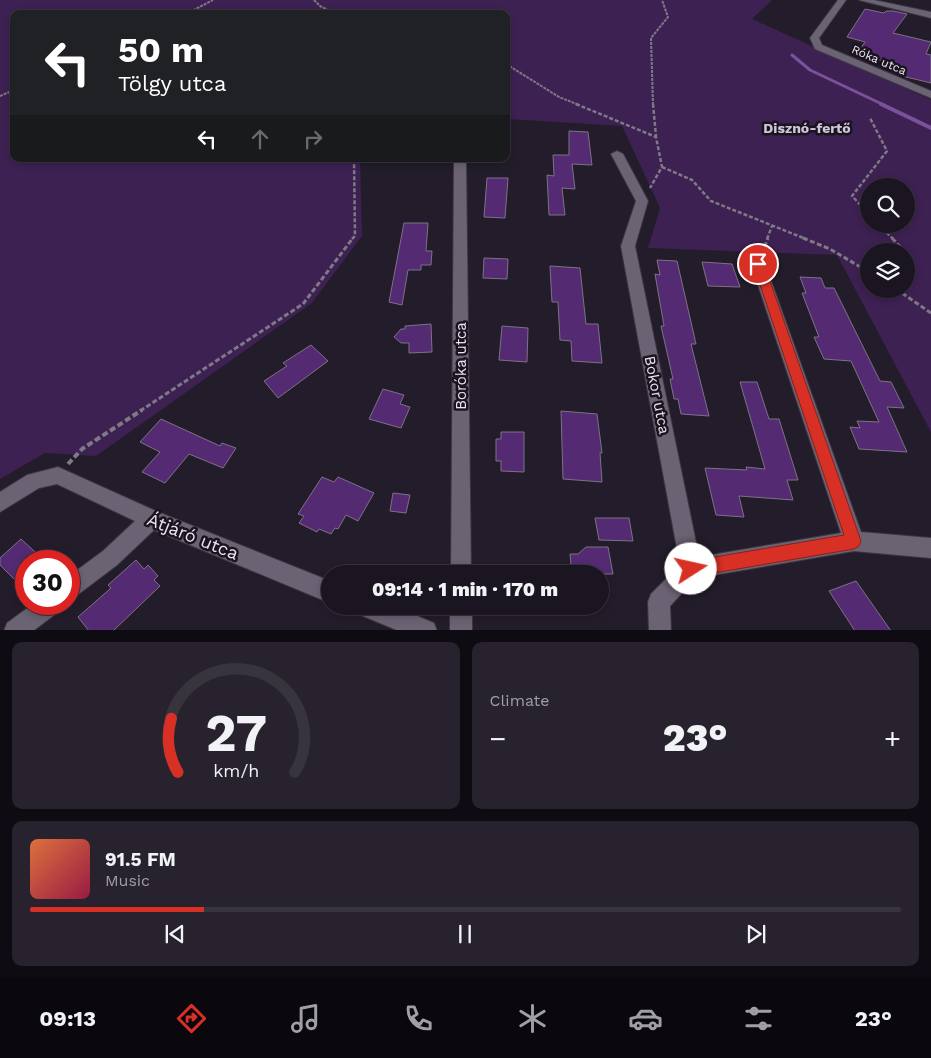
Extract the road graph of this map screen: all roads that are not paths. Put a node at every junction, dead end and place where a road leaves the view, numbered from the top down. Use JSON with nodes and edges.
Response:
{"nodes":[{"id":1,"x":842,"y":0,"type":"edge"},
{"id":2,"x":863,"y":0,"type":"edge"},
{"id":3,"x":931,"y":15,"type":"edge"},
{"id":4,"x":931,"y":95,"type":"edge"},
{"id":5,"x":617,"y":154,"type":"dead end"},
{"id":6,"x":460,"y":162,"type":"edge"},
{"id":7,"x":758,"y":264,"type":"road end"},
{"id":8,"x":0,"y":503,"type":"edge"},
{"id":9,"x":151,"y":519,"type":"junction"},
{"id":10,"x":854,"y":541,"type":"junction"},
{"id":11,"x":931,"y":548,"type":"edge"},
{"id":12,"x":461,"y":565,"type":"edge"},
{"id":13,"x":691,"y":569,"type":"junction"},
{"id":14,"x":80,"y":581,"type":"edge"},
{"id":15,"x":321,"y":588,"type":"edge"},
{"id":16,"x":35,"y":615,"type":"edge"},
{"id":17,"x":388,"y":615,"type":"edge"},
{"id":18,"x":461,"y":615,"type":"edge"},
{"id":19,"x":15,"y":630,"type":"edge"},
{"id":20,"x":426,"y":630,"type":"edge"},
{"id":21,"x":462,"y":630,"type":"edge"},
{"id":22,"x":660,"y":630,"type":"edge"}],
"edges":[{"from":1,"to":4,"type":"street","name":"Róka utca"},
{"from":2,"to":3,"type":"street"},
{"from":5,"to":13,"type":"street","name":"Bokor utca"},
{"from":6,"to":12,"type":"street","name":"Boróka utca"},
{"from":7,"to":10,"type":"street"},
{"from":8,"to":9,"type":"street","name":"Átjáró utca"},
{"from":9,"to":14,"type":"street"},
{"from":9,"to":15,"type":"street","name":"Átjáró utca"},
{"from":10,"to":11,"type":"street"},
{"from":10,"to":13,"type":"street"},
{"from":13,"to":22,"type":"street"},
{"from":16,"to":19,"type":"street"},
{"from":17,"to":20,"type":"street"},
{"from":18,"to":21,"type":"street"}]}
